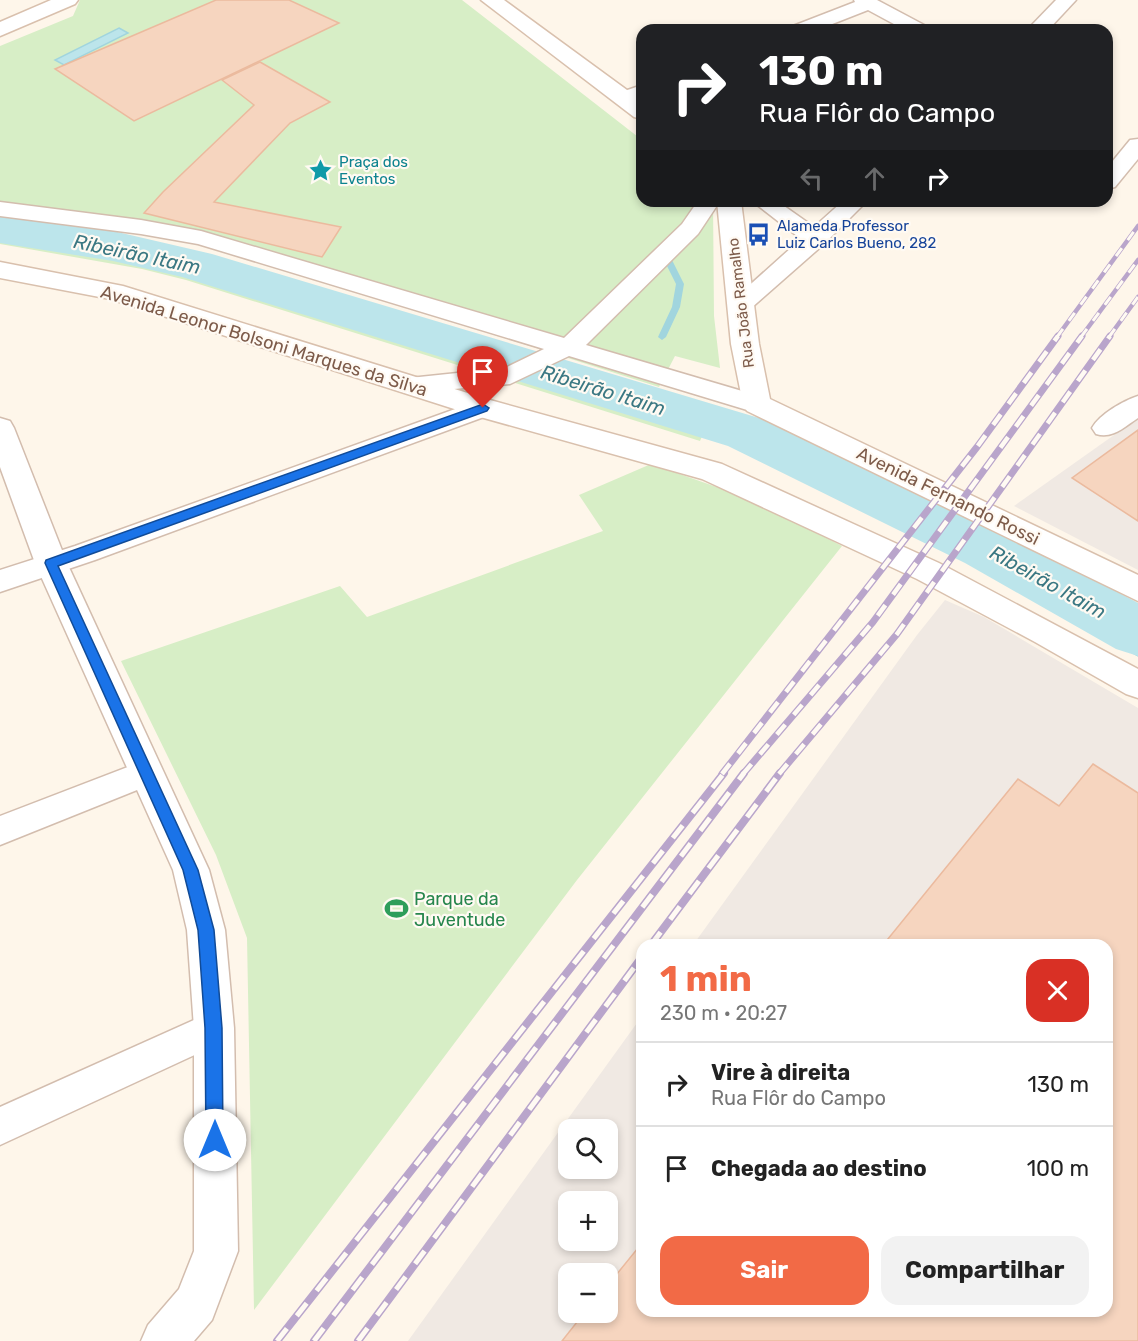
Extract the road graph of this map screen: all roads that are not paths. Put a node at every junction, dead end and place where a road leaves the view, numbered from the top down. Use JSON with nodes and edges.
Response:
{"nodes":[{"id":1,"x":68,"y":0,"type":"edge"},
{"id":2,"x":490,"y":0,"type":"edge"},
{"id":3,"x":1067,"y":0,"type":"edge"},
{"id":4,"x":866,"y":2,"type":"edge"},
{"id":5,"x":814,"y":24,"type":"edge"},
{"id":6,"x":907,"y":24,"type":"edge"},
{"id":7,"x":1042,"y":24,"type":"edge"},
{"id":8,"x":0,"y":30,"type":"edge"},
{"id":9,"x":633,"y":95,"type":"edge"},
{"id":10,"x":1138,"y":145,"type":"edge"},
{"id":11,"x":1113,"y":175,"type":"edge"},
{"id":12,"x":705,"y":207,"type":"edge"},
{"id":13,"x":730,"y":207,"type":"edge"},
{"id":14,"x":771,"y":207,"type":"edge"},
{"id":15,"x":850,"y":207,"type":"edge"},
{"id":16,"x":0,"y":208,"type":"edge"},
{"id":17,"x":816,"y":239,"type":"junction"},
{"id":18,"x":0,"y":270,"type":"edge"},
{"id":19,"x":742,"y":304,"type":"junction"},
{"id":20,"x":570,"y":346,"type":"junction"},
{"id":21,"x":409,"y":385,"type":"junction"},
{"id":22,"x":757,"y":404,"type":"junction"},
{"id":23,"x":1138,"y":405,"type":"edge"},
{"id":24,"x":483,"y":408,"type":"junction"},
{"id":25,"x":0,"y":428,"type":"edge"},
{"id":26,"x":1105,"y":428,"type":"dead end"},
{"id":27,"x":51,"y":563,"type":"junction"},
{"id":28,"x":0,"y":581,"type":"edge"},
{"id":29,"x":1138,"y":589,"type":"edge"},
{"id":30,"x":1138,"y":685,"type":"edge"},
{"id":31,"x":146,"y":773,"type":"junction"},
{"id":32,"x":0,"y":831,"type":"edge"},
{"id":33,"x":214,"y":1028,"type":"junction"},
{"id":34,"x":0,"y":1126,"type":"edge"},
{"id":35,"x":164,"y":1341,"type":"edge"}],
"edges":[{"from":1,"to":8,"type":"main road"},
{"from":2,"to":9,"type":"main road"},
{"from":3,"to":7,"type":"street"},
{"from":4,"to":5,"type":"street"},
{"from":4,"to":6,"type":"street"},
{"from":10,"to":11,"type":"street"},
{"from":12,"to":20,"type":"street"},
{"from":13,"to":19,"type":"main road","name":"Rua João Ramalho"},
{"from":14,"to":17,"type":"street"},
{"from":15,"to":17,"type":"street"},
{"from":16,"to":20,"type":"street"},
{"from":17,"to":19,"type":"street"},
{"from":18,"to":21,"type":"main road","name":"Avenida Leonor Bolsoni Marques da Silva"},
{"from":19,"to":22,"type":"main road","name":"Rua João Ramalho"},
{"from":20,"to":21,"type":"street"},
{"from":20,"to":22,"type":"street"},
{"from":21,"to":24,"type":"main road","name":"Avenida Leonor Bolsoni Marques da Silva"},
{"from":22,"to":29,"type":"main road","name":"Avenida Fernando Rossi"},
{"from":23,"to":26,"type":"street"},
{"from":24,"to":27,"type":"street"},
{"from":24,"to":30,"type":"main road","name":"Avenida Leonor Bolsoni Marques da Silva"},
{"from":25,"to":27,"type":"main road"},
{"from":27,"to":28,"type":"street"},
{"from":27,"to":31,"type":"main road"},
{"from":31,"to":32,"type":"street"},
{"from":31,"to":33,"type":"main road"},
{"from":33,"to":34,"type":"street"},
{"from":33,"to":35,"type":"main road"}]}
